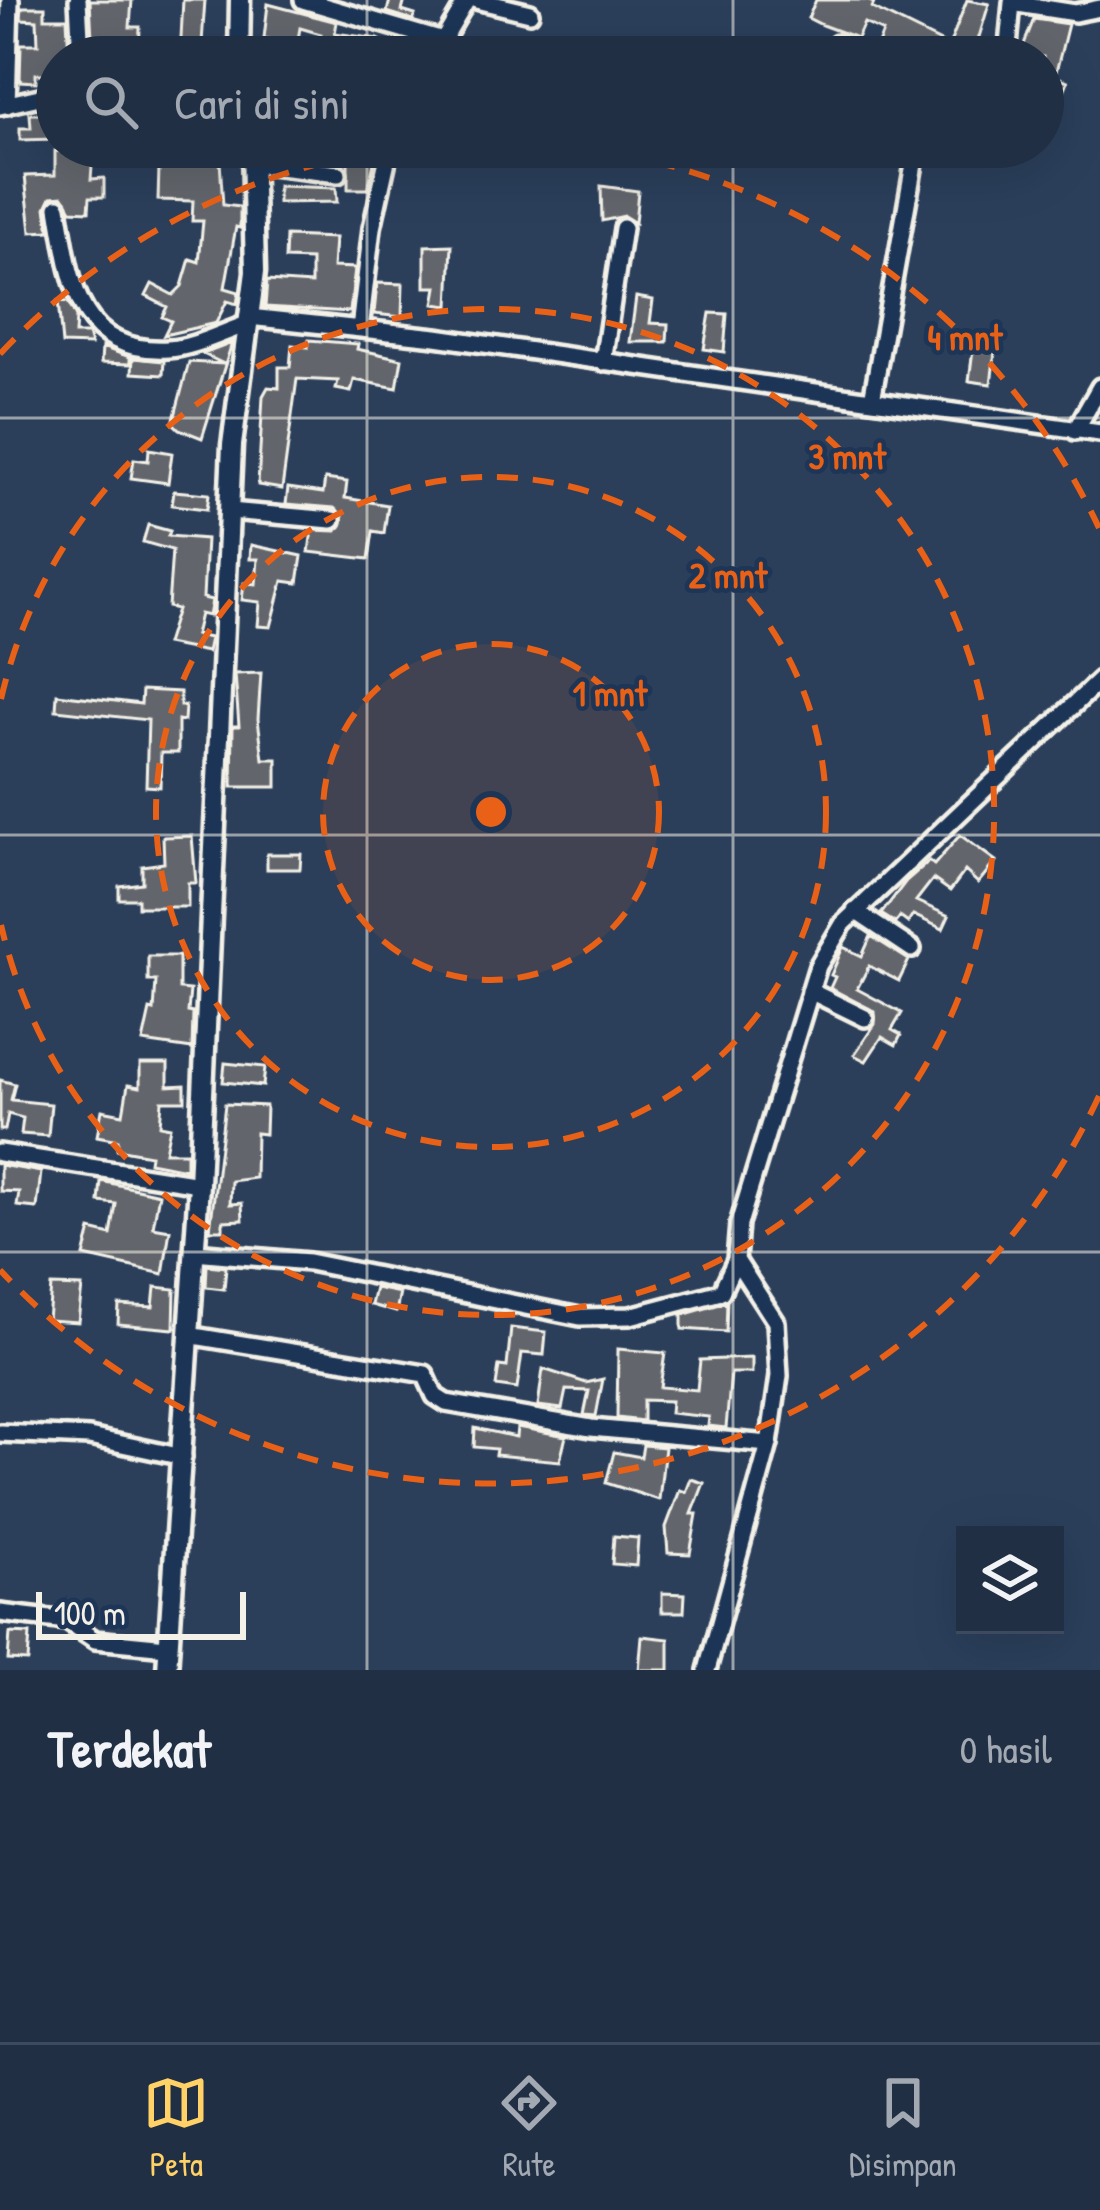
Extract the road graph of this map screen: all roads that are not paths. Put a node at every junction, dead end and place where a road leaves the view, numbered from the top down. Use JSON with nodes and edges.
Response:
{"nodes":[{"id":1,"x":10,"y":0,"type":"edge"},
{"id":2,"x":78,"y":0,"type":"edge"},
{"id":3,"x":240,"y":0,"type":"edge"},
{"id":4,"x":303,"y":0,"type":"edge"},
{"id":5,"x":370,"y":0,"type":"edge"},
{"id":6,"x":475,"y":0,"type":"edge"},
{"id":7,"x":1100,"y":8,"type":"edge"},
{"id":8,"x":530,"y":14,"type":"dead end"},
{"id":9,"x":364,"y":18,"type":"junction"},
{"id":10,"x":80,"y":36,"type":"edge"},
{"id":11,"x":239,"y":36,"type":"edge"},
{"id":12,"x":425,"y":36,"type":"edge"},
{"id":13,"x":448,"y":36,"type":"edge"},
{"id":14,"x":1009,"y":36,"type":"edge"},
{"id":15,"x":36,"y":98,"type":"edge"},
{"id":16,"x":3,"y":105,"type":"edge"},
{"id":17,"x":253,"y":168,"type":"edge"},
{"id":18,"x":311,"y":168,"type":"edge"},
{"id":19,"x":385,"y":168,"type":"edge"},
{"id":20,"x":912,"y":168,"type":"edge"},
{"id":21,"x":338,"y":174,"type":"dead end"},
{"id":22,"x":58,"y":207,"type":"dead end"},
{"id":23,"x":623,"y":228,"type":"dead end"},
{"id":24,"x":248,"y":320,"type":"junction"},
{"id":25,"x":360,"y":329,"type":"junction"},
{"id":26,"x":603,"y":362,"type":"junction"},
{"id":27,"x":1100,"y":387,"type":"edge"},
{"id":28,"x":872,"y":400,"type":"junction"},
{"id":29,"x":1076,"y":430,"type":"junction"},
{"id":30,"x":1100,"y":433,"type":"edge"},
{"id":31,"x":230,"y":511,"type":"junction"},
{"id":32,"x":332,"y":520,"type":"dead end"},
{"id":33,"x":1100,"y":680,"type":"edge"},
{"id":34,"x":855,"y":911,"type":"junction"},
{"id":35,"x":912,"y":949,"type":"dead end"},
{"id":36,"x":811,"y":991,"type":"junction"},
{"id":37,"x":865,"y":1018,"type":"dead end"},
{"id":38,"x":0,"y":1153,"type":"edge"},
{"id":39,"x":199,"y":1184,"type":"junction"},
{"id":40,"x":194,"y":1252,"type":"junction"},
{"id":41,"x":736,"y":1260,"type":"junction"},
{"id":42,"x":188,"y":1335,"type":"junction"},
{"id":43,"x":0,"y":1433,"type":"edge"},
{"id":44,"x":770,"y":1444,"type":"junction"},
{"id":45,"x":183,"y":1457,"type":"junction"},
{"id":46,"x":0,"y":1613,"type":"edge"},
{"id":47,"x":167,"y":1647,"type":"junction"},
{"id":48,"x":166,"y":1670,"type":"edge"},
{"id":49,"x":707,"y":1670,"type":"edge"}],
"edges":[{"from":1,"to":16,"type":"street"},
{"from":2,"to":10,"type":"street"},
{"from":3,"to":11,"type":"street"},
{"from":4,"to":9,"type":"street"},
{"from":5,"to":9,"type":"street"},
{"from":6,"to":8,"type":"street"},
{"from":6,"to":13,"type":"street"},
{"from":7,"to":14,"type":"street"},
{"from":9,"to":12,"type":"street"},
{"from":15,"to":16,"type":"street"},
{"from":17,"to":24,"type":"street"},
{"from":18,"to":21,"type":"street"},
{"from":19,"to":25,"type":"street"},
{"from":20,"to":28,"type":"street"},
{"from":22,"to":24,"type":"street"},
{"from":23,"to":26,"type":"street"},
{"from":24,"to":25,"type":"street"},
{"from":24,"to":31,"type":"street"},
{"from":25,"to":26,"type":"street"},
{"from":26,"to":28,"type":"street"},
{"from":27,"to":29,"type":"street"},
{"from":28,"to":29,"type":"street"},
{"from":29,"to":30,"type":"street"},
{"from":31,"to":32,"type":"street"},
{"from":31,"to":39,"type":"street"},
{"from":33,"to":34,"type":"street"},
{"from":34,"to":35,"type":"street"},
{"from":34,"to":36,"type":"street"},
{"from":36,"to":37,"type":"street"},
{"from":36,"to":41,"type":"street"},
{"from":38,"to":39,"type":"street"},
{"from":39,"to":40,"type":"street"},
{"from":40,"to":41,"type":"street"},
{"from":40,"to":42,"type":"street"},
{"from":41,"to":44,"type":"street"},
{"from":42,"to":44,"type":"street"},
{"from":42,"to":45,"type":"street"},
{"from":43,"to":45,"type":"street"},
{"from":44,"to":49,"type":"street"},
{"from":45,"to":47,"type":"street"},
{"from":46,"to":47,"type":"street"},
{"from":47,"to":48,"type":"street"}]}
